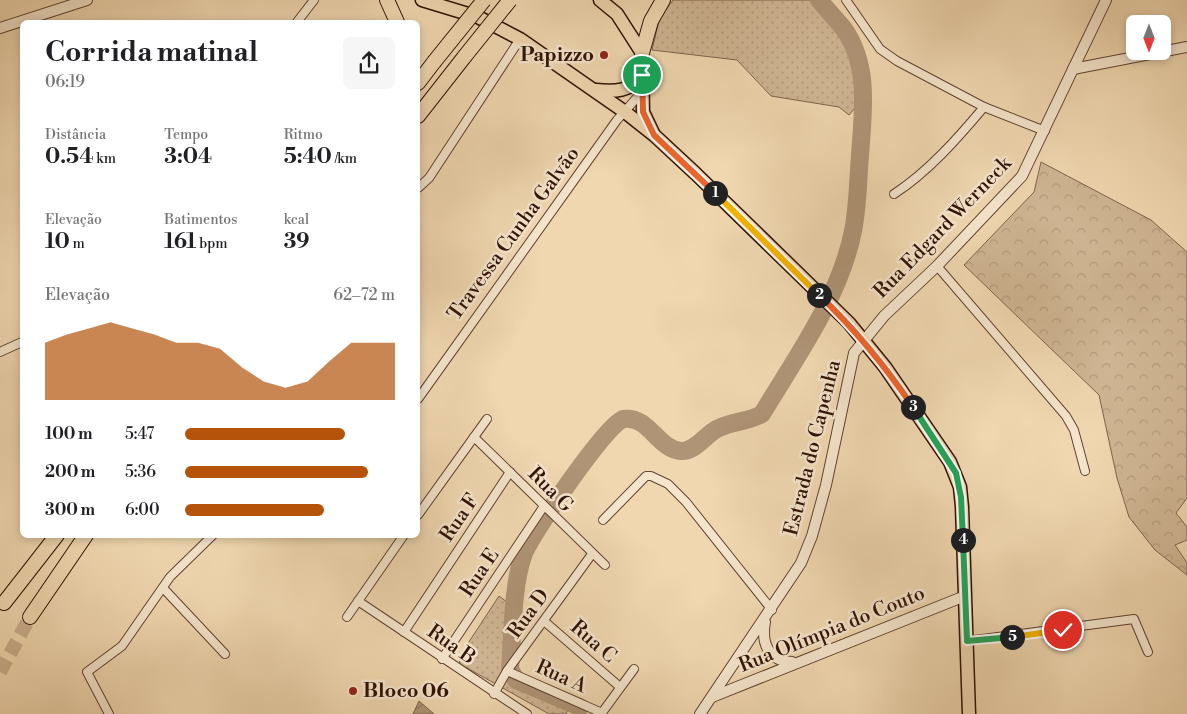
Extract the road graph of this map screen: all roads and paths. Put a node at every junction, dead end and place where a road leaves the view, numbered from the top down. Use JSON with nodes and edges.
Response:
{"nodes":[{"id":1,"x":87,"y":0,"type":"edge"},
{"id":2,"x":314,"y":0,"type":"edge"},
{"id":3,"x":387,"y":0,"type":"edge"},
{"id":4,"x":422,"y":0,"type":"edge"},
{"id":5,"x":473,"y":0,"type":"edge"},
{"id":6,"x":484,"y":0,"type":"edge"},
{"id":7,"x":510,"y":0,"type":"edge"},
{"id":8,"x":600,"y":0,"type":"edge"},
{"id":9,"x":663,"y":0,"type":"edge"},
{"id":10,"x":846,"y":0,"type":"edge"},
{"id":11,"x":1106,"y":0,"type":"edge"},
{"id":12,"x":478,"y":17,"type":"junction"},
{"id":13,"x":25,"y":20,"type":"edge"},
{"id":14,"x":299,"y":20,"type":"edge"},
{"id":15,"x":396,"y":20,"type":"edge"},
{"id":16,"x":20,"y":22,"type":"edge"},
{"id":17,"x":0,"y":28,"type":"edge"},
{"id":18,"x":520,"y":39,"type":"junction"},
{"id":19,"x":1187,"y":47,"type":"edge"},
{"id":20,"x":642,"y":53,"type":"junction"},
{"id":21,"x":1073,"y":69,"type":"junction"},
{"id":22,"x":642,"y":75,"type":"junction"},
{"id":23,"x":420,"y":80,"type":"edge"},
{"id":24,"x":594,"y":90,"type":"junction"},
{"id":25,"x":642,"y":92,"type":"junction"},
{"id":26,"x":984,"y":107,"type":"junction"},
{"id":27,"x":625,"y":112,"type":"junction"},
{"id":28,"x":420,"y":113,"type":"edge"},
{"id":29,"x":1045,"y":131,"type":"junction"},
{"id":30,"x":654,"y":135,"type":"junction"},
{"id":31,"x":420,"y":186,"type":"edge"},
{"id":32,"x":894,"y":194,"type":"dead end"},
{"id":33,"x":937,"y":266,"type":"junction"},
{"id":34,"x":863,"y":341,"type":"junction"},
{"id":35,"x":20,"y":343,"type":"edge"},
{"id":36,"x":0,"y":352,"type":"edge"},
{"id":37,"x":420,"y":396,"type":"edge"},
{"id":38,"x":487,"y":419,"type":"dead end"},
{"id":39,"x":474,"y":437,"type":"junction"},
{"id":40,"x":1085,"y":471,"type":"dead end"},
{"id":41,"x":510,"y":472,"type":"junction"},
{"id":42,"x":544,"y":506,"type":"junction"},
{"id":43,"x":420,"y":512,"type":"edge"},
{"id":44,"x":603,"y":520,"type":"dead end"},
{"id":45,"x":55,"y":538,"type":"edge"},
{"id":46,"x":84,"y":538,"type":"edge"},
{"id":47,"x":210,"y":538,"type":"edge"},
{"id":48,"x":402,"y":538,"type":"edge"},
{"id":49,"x":592,"y":554,"type":"junction"},
{"id":50,"x":605,"y":565,"type":"dead end"},
{"id":51,"x":164,"y":589,"type":"junction"},
{"id":52,"x":965,"y":596,"type":"junction"},
{"id":53,"x":358,"y":600,"type":"junction"},
{"id":54,"x":4,"y":604,"type":"dead end"},
{"id":55,"x":769,"y":614,"type":"junction"},
{"id":56,"x":30,"y":617,"type":"tunnel mouth"},
{"id":57,"x":347,"y":617,"type":"dead end"},
{"id":58,"x":544,"y":622,"type":"junction"},
{"id":59,"x":404,"y":632,"type":"junction"},
{"id":60,"x":967,"y":641,"type":"junction"},
{"id":61,"x":1148,"y":652,"type":"dead end"},
{"id":62,"x":225,"y":654,"type":"dead end"},
{"id":63,"x":442,"y":659,"type":"junction"},
{"id":64,"x":795,"y":662,"type":"junction"},
{"id":65,"x":634,"y":669,"type":"dead end"},
{"id":66,"x":507,"y":671,"type":"junction"},
{"id":67,"x":620,"y":687,"type":"junction"},
{"id":68,"x":494,"y":694,"type":"junction"},
{"id":69,"x":712,"y":697,"type":"junction"},
{"id":70,"x":602,"y":713,"type":"edge"},
{"id":71,"x":966,"y":713,"type":"edge"},
{"id":72,"x":109,"y":714,"type":"edge"},
{"id":73,"x":527,"y":714,"type":"edge"},
{"id":74,"x":700,"y":714,"type":"edge"}],
"edges":[{"from":1,"to":13,"type":"street"},
{"from":2,"to":14,"type":"street"},
{"from":3,"to":15,"type":"highway"},
{"from":4,"to":12,"type":"main road"},
{"from":5,"to":12,"type":"main road"},
{"from":6,"to":23,"type":"highway","bridge":true},
{"from":7,"to":28,"type":"highway","bridge":true},
{"from":8,"to":20,"type":"main road"},
{"from":9,"to":20,"type":"highway"},
{"from":10,"to":26,"type":"street"},
{"from":11,"to":21,"type":"street","name":"Rua Edgard Werneck"},
{"from":12,"to":18,"type":"main road"},
{"from":16,"to":17,"type":"street"},
{"from":18,"to":24,"type":"main road"},
{"from":18,"to":31,"type":"street"},
{"from":19,"to":21,"type":"street"},
{"from":20,"to":22,"type":"main road"},
{"from":21,"to":29,"type":"street","name":"Rua Edgard Werneck"},
{"from":22,"to":24,"type":"main road"},
{"from":22,"to":25,"type":"main road"},
{"from":24,"to":27,"type":"main road"},
{"from":25,"to":27,"type":"street","name":"Travessa Cunha Galvão"},
{"from":25,"to":30,"type":"main road"},
{"from":26,"to":29,"type":"street"},
{"from":26,"to":32,"type":"street"},
{"from":27,"to":30,"type":"main road"},
{"from":27,"to":37,"type":"street","name":"Travessa Cunha Galvão"},
{"from":29,"to":33,"type":"street","name":"Rua Edgard Werneck"},
{"from":30,"to":34,"type":"main road"},
{"from":33,"to":34,"type":"street","name":"Rua Edgard Werneck"},
{"from":33,"to":40,"type":"street"},
{"from":34,"to":52,"type":"main road"},
{"from":34,"to":55,"type":"street","name":"Estrada do Capenha"},
{"from":35,"to":36,"type":"street"},
{"from":38,"to":39,"type":"street"},
{"from":39,"to":41,"type":"street","name":"Rua G"},
{"from":39,"to":43,"type":"street"},
{"from":41,"to":42,"type":"street","name":"Rua G"},
{"from":41,"to":59,"type":"street","name":"Rua F"},
{"from":42,"to":49,"type":"street","name":"Rua G"},
{"from":42,"to":63,"type":"street","name":"Rua E"},
{"from":44,"to":55,"type":"street"},
{"from":45,"to":54,"type":"highway"},
{"from":46,"to":56,"type":"highway"},
{"from":47,"to":51,"type":"street"},
{"from":48,"to":53,"type":"street"},
{"from":49,"to":50,"type":"street","name":"Rua G"},
{"from":49,"to":58,"type":"street","name":"Rua D"},
{"from":51,"to":62,"type":"street"},
{"from":51,"to":72,"type":"street"},
{"from":52,"to":60,"type":"main road"},
{"from":52,"to":64,"type":"street","name":"Rua Olímpia do Couto"},
{"from":53,"to":57,"type":"street"},
{"from":53,"to":59,"type":"street","name":"Rua B"},
{"from":55,"to":64,"type":"street"},
{"from":55,"to":69,"type":"street","name":"Estrada do Capenha"},
{"from":58,"to":66,"type":"street","name":"Rua D"},
{"from":58,"to":67,"type":"street","name":"Rua C"},
{"from":59,"to":63,"type":"street","name":"Rua B"},
{"from":60,"to":61,"type":"street"},
{"from":60,"to":71,"type":"main road"},
{"from":63,"to":68,"type":"street","name":"Rua B"},
{"from":64,"to":69,"type":"street","name":"Rua Olímpia do Couto"},
{"from":65,"to":67,"type":"street"},
{"from":66,"to":68,"type":"street","name":"Rua D"},
{"from":66,"to":70,"type":"street","name":"Rua A"},
{"from":67,"to":70,"type":"street"},
{"from":68,"to":73,"type":"street","name":"Rua B"},
{"from":69,"to":74,"type":"street","name":"Estrada do Capenha"}]}
